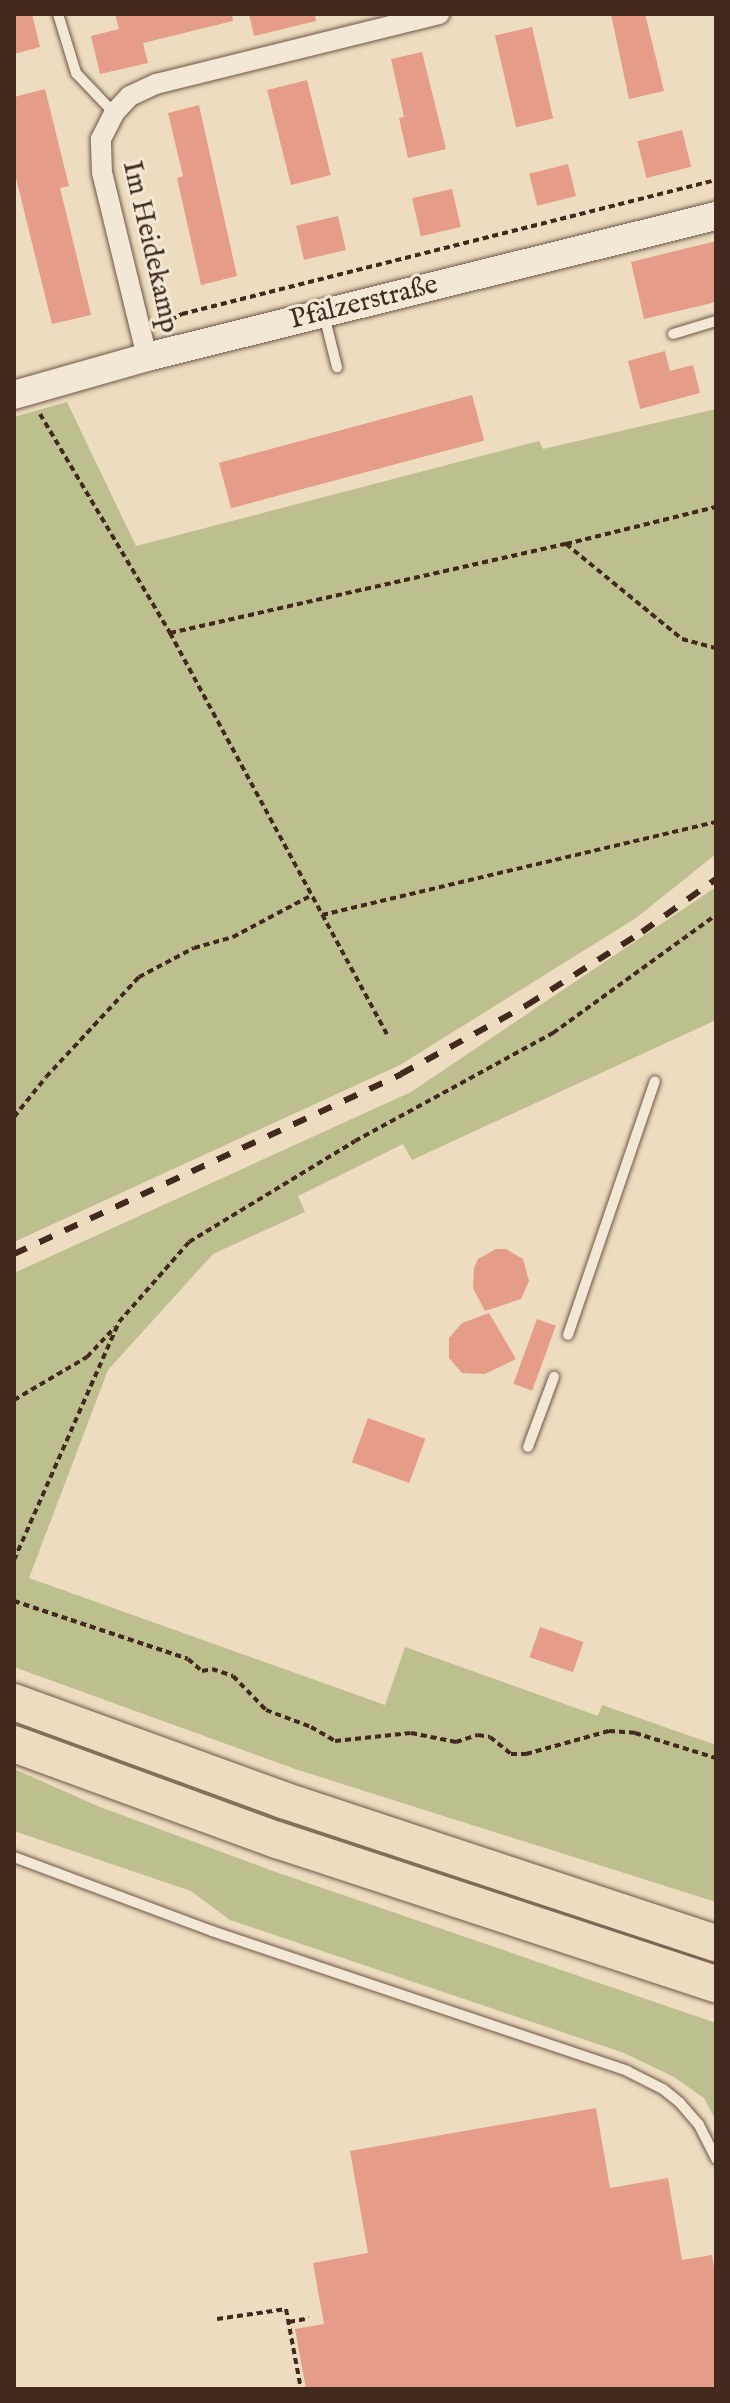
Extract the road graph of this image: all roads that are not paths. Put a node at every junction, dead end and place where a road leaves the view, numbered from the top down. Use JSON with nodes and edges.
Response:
{"nodes":[{"id":1,"x":58,"y":14,"type":"edge"},
{"id":2,"x":439,"y":14,"type":"edge"},
{"id":3,"x":114,"y":113,"type":"junction"},
{"id":4,"x":716,"y":216,"type":"edge"},
{"id":5,"x":324,"y":313,"type":"junction"},
{"id":6,"x":716,"y":321,"type":"edge"},
{"id":7,"x":673,"y":334,"type":"dead end"},
{"id":8,"x":144,"y":346,"type":"junction"},
{"id":9,"x":337,"y":367,"type":"dead end"},
{"id":10,"x":20,"y":393,"type":"edge"},
{"id":11,"x":655,"y":1081,"type":"dead end"},
{"id":12,"x":568,"y":1335,"type":"dead end"},
{"id":13,"x":554,"y":1377,"type":"dead end"},
{"id":14,"x":528,"y":1447,"type":"dead end"},
{"id":15,"x":14,"y":1702,"type":"edge"},
{"id":16,"x":14,"y":1744,"type":"edge"},
{"id":17,"x":14,"y":1857,"type":"edge"},
{"id":18,"x":644,"y":1920,"type":"junction"},
{"id":19,"x":716,"y":1933,"type":"edge"},
{"id":20,"x":716,"y":1943,"type":"edge"},
{"id":21,"x":635,"y":1958,"type":"junction"},
{"id":22,"x":716,"y":1984,"type":"edge"},
{"id":23,"x":716,"y":2001,"type":"edge"},
{"id":24,"x":716,"y":2159,"type":"edge"}],
"edges":[{"from":1,"to":3,"type":"lane"},
{"from":2,"to":3,"type":"street"},
{"from":3,"to":8,"type":"street","name":"Im Heidekamp"},
{"from":4,"to":5,"type":"street","name":"Pfälzerstraße"},
{"from":5,"to":8,"type":"street","name":"Pfälzerstraße"},
{"from":5,"to":9,"type":"lane"},
{"from":6,"to":7,"type":"lane"},
{"from":8,"to":10,"type":"street","name":"Pfälzerstraße"},
{"from":11,"to":12,"type":"lane"},
{"from":13,"to":14,"type":"lane"},
{"from":15,"to":18,"type":"highway"},
{"from":16,"to":21,"type":"highway"},
{"from":17,"to":24,"type":"lane"},
{"from":18,"to":19,"type":"highway"},
{"from":18,"to":20,"type":"highway"},
{"from":21,"to":22,"type":"highway"},
{"from":21,"to":23,"type":"highway"}]}
